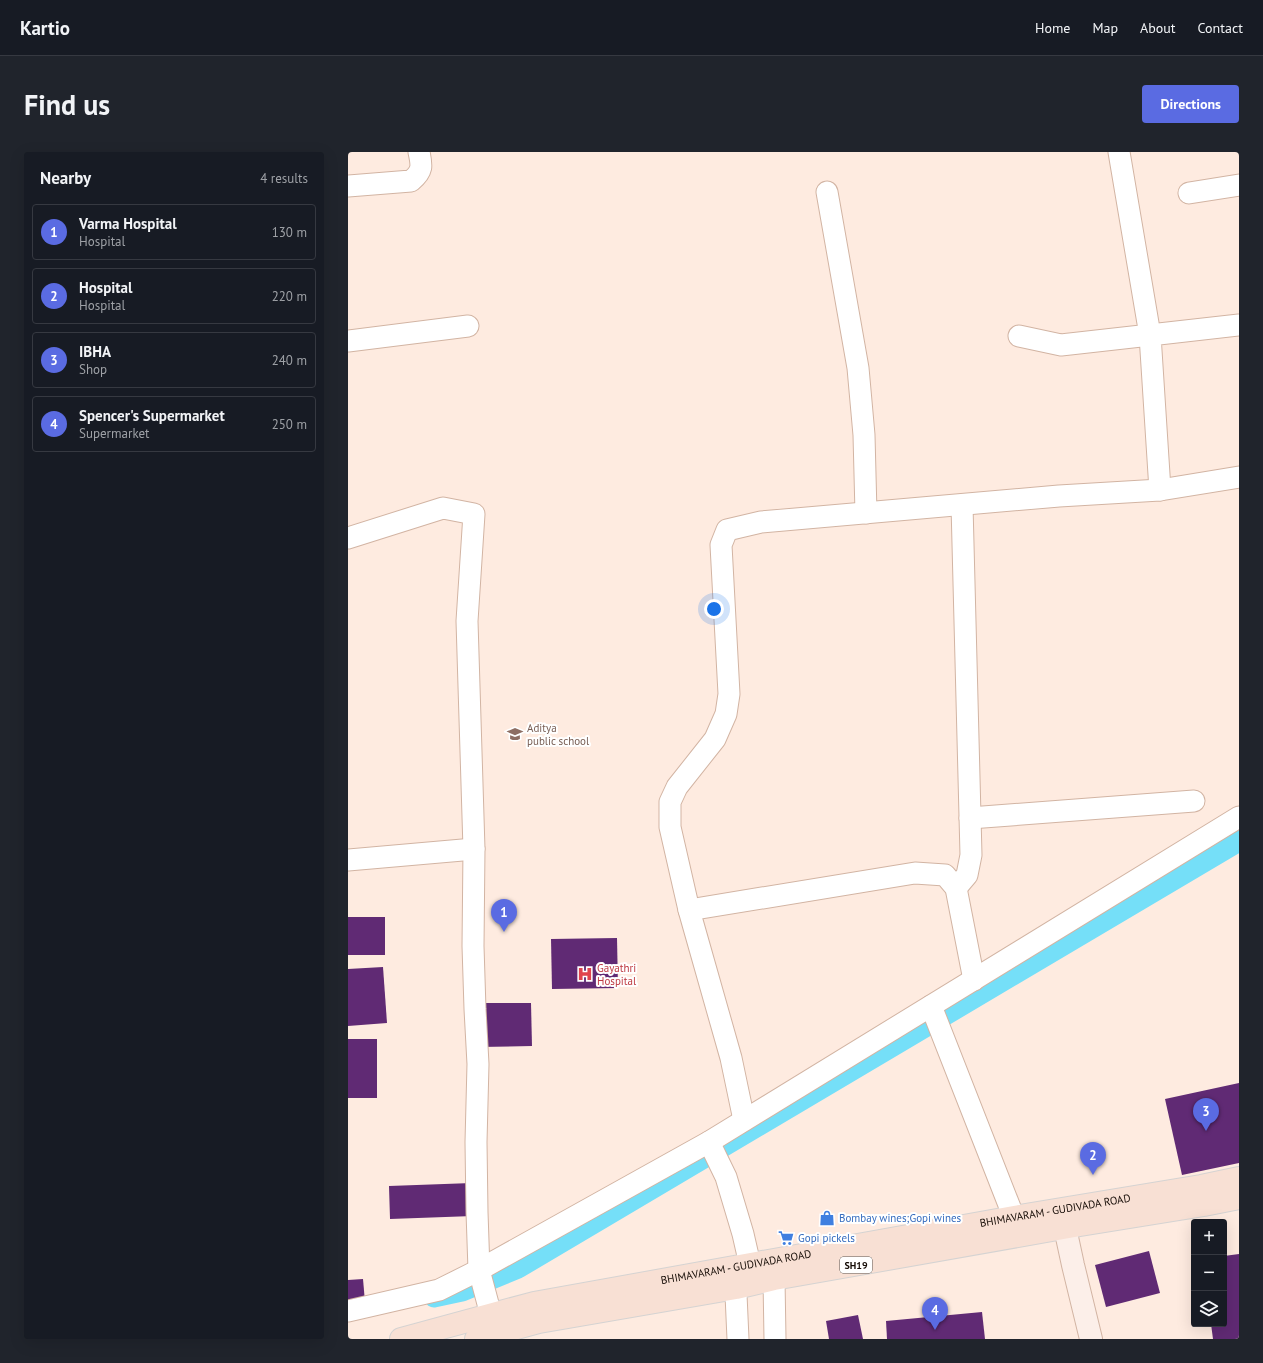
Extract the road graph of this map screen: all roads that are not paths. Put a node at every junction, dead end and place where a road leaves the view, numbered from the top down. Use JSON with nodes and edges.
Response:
{"nodes":[{"id":1,"x":419,"y":152,"type":"edge"},
{"id":2,"x":1119,"y":152,"type":"edge"},
{"id":3,"x":1239,"y":185,"type":"edge"},
{"id":4,"x":348,"y":186,"type":"edge"},
{"id":5,"x":828,"y":192,"type":"dead end"},
{"id":6,"x":1189,"y":193,"type":"dead end"},
{"id":7,"x":1239,"y":325,"type":"edge"},
{"id":8,"x":468,"y":326,"type":"dead end"},
{"id":9,"x":1150,"y":335,"type":"junction"},
{"id":10,"x":1019,"y":336,"type":"dead end"},
{"id":11,"x":348,"y":342,"type":"edge"},
{"id":12,"x":1239,"y":477,"type":"edge"},
{"id":13,"x":1160,"y":490,"type":"junction"},
{"id":14,"x":962,"y":504,"type":"junction"},
{"id":15,"x":866,"y":513,"type":"junction"},
{"id":16,"x":348,"y":538,"type":"edge"},
{"id":17,"x":1194,"y":801,"type":"dead end"},
{"id":18,"x":1239,"y":817,"type":"edge"},
{"id":19,"x":970,"y":818,"type":"junction"},
{"id":20,"x":474,"y":849,"type":"junction"},
{"id":21,"x":348,"y":860,"type":"edge"},
{"id":22,"x":956,"y":888,"type":"junction"},
{"id":23,"x":689,"y":910,"type":"junction"},
{"id":24,"x":974,"y":980,"type":"junction"},
{"id":25,"x":932,"y":1007,"type":"junction"},
{"id":26,"x":744,"y":1120,"type":"junction"},
{"id":27,"x":709,"y":1142,"type":"junction"},
{"id":28,"x":1239,"y":1178,"type":"edge"},
{"id":29,"x":1239,"y":1198,"type":"edge"},
{"id":30,"x":1017,"y":1226,"type":"junction"},
{"id":31,"x":1065,"y":1228,"type":"junction"},
{"id":32,"x":480,"y":1274,"type":"junction"},
{"id":33,"x":750,"y":1277,"type":"junction"},
{"id":34,"x":490,"y":1311,"type":"junction"},
{"id":35,"x":348,"y":1312,"type":"edge"},
{"id":36,"x":524,"y":1333,"type":"edge"},
{"id":37,"x":401,"y":1339,"type":"edge"},
{"id":38,"x":476,"y":1339,"type":"edge"},
{"id":39,"x":738,"y":1339,"type":"edge"},
{"id":40,"x":776,"y":1339,"type":"edge"},
{"id":41,"x":1091,"y":1339,"type":"edge"}],
"edges":[{"from":1,"to":4,"type":"street"},
{"from":2,"to":9,"type":"street"},
{"from":3,"to":6,"type":"street"},
{"from":5,"to":15,"type":"street"},
{"from":7,"to":9,"type":"street"},
{"from":8,"to":11,"type":"street"},
{"from":9,"to":10,"type":"street"},
{"from":9,"to":13,"type":"street"},
{"from":12,"to":13,"type":"street"},
{"from":13,"to":14,"type":"street"},
{"from":14,"to":15,"type":"street"},
{"from":14,"to":19,"type":"street"},
{"from":15,"to":23,"type":"street"},
{"from":16,"to":20,"type":"street"},
{"from":17,"to":19,"type":"street"},
{"from":18,"to":24,"type":"street"},
{"from":19,"to":22,"type":"street"},
{"from":20,"to":21,"type":"street"},
{"from":20,"to":32,"type":"street"},
{"from":22,"to":23,"type":"street"},
{"from":22,"to":24,"type":"street"},
{"from":23,"to":26,"type":"street"},
{"from":24,"to":25,"type":"street"},
{"from":25,"to":26,"type":"street"},
{"from":25,"to":30,"type":"street"},
{"from":26,"to":27,"type":"street"},
{"from":27,"to":32,"type":"street"},
{"from":27,"to":33,"type":"street"},
{"from":28,"to":30,"type":"main road","name":"BHIMAVARAM - GUDIVADA ROAD","number":"SH19"},
{"from":29,"to":31,"type":"main road","name":"BHIMAVARAM - GUDIVADA ROAD","number":"SH19"},
{"from":30,"to":31,"type":"main road","name":"BHIMAVARAM - GUDIVADA ROAD","number":"SH19"},
{"from":30,"to":33,"type":"main road","name":"BHIMAVARAM - GUDIVADA ROAD","number":"SH19"},
{"from":30,"to":33,"type":"main road","name":"BHIMAVARAM - GUDIVADA ROAD","number":"SH19"},
{"from":31,"to":41,"type":"main road"},
{"from":32,"to":34,"type":"street"},
{"from":32,"to":35,"type":"street"},
{"from":33,"to":34,"type":"main road","name":"BHIMAVARAM - GUDIVADA ROAD","number":"SH19"},
{"from":33,"to":36,"type":"main road","name":"BHIMAVARAM - GUDIVADA ROAD","number":"SH19"},
{"from":33,"to":39,"type":"street"},
{"from":33,"to":40,"type":"street"},
{"from":34,"to":37,"type":"main road","name":"BHIMAVARAM - GUDIVADA ROAD","number":"SH19"},
{"from":36,"to":38,"type":"main road","name":"BHIMAVARAM - GUDIVADA ROAD","number":"SH19"}]}
